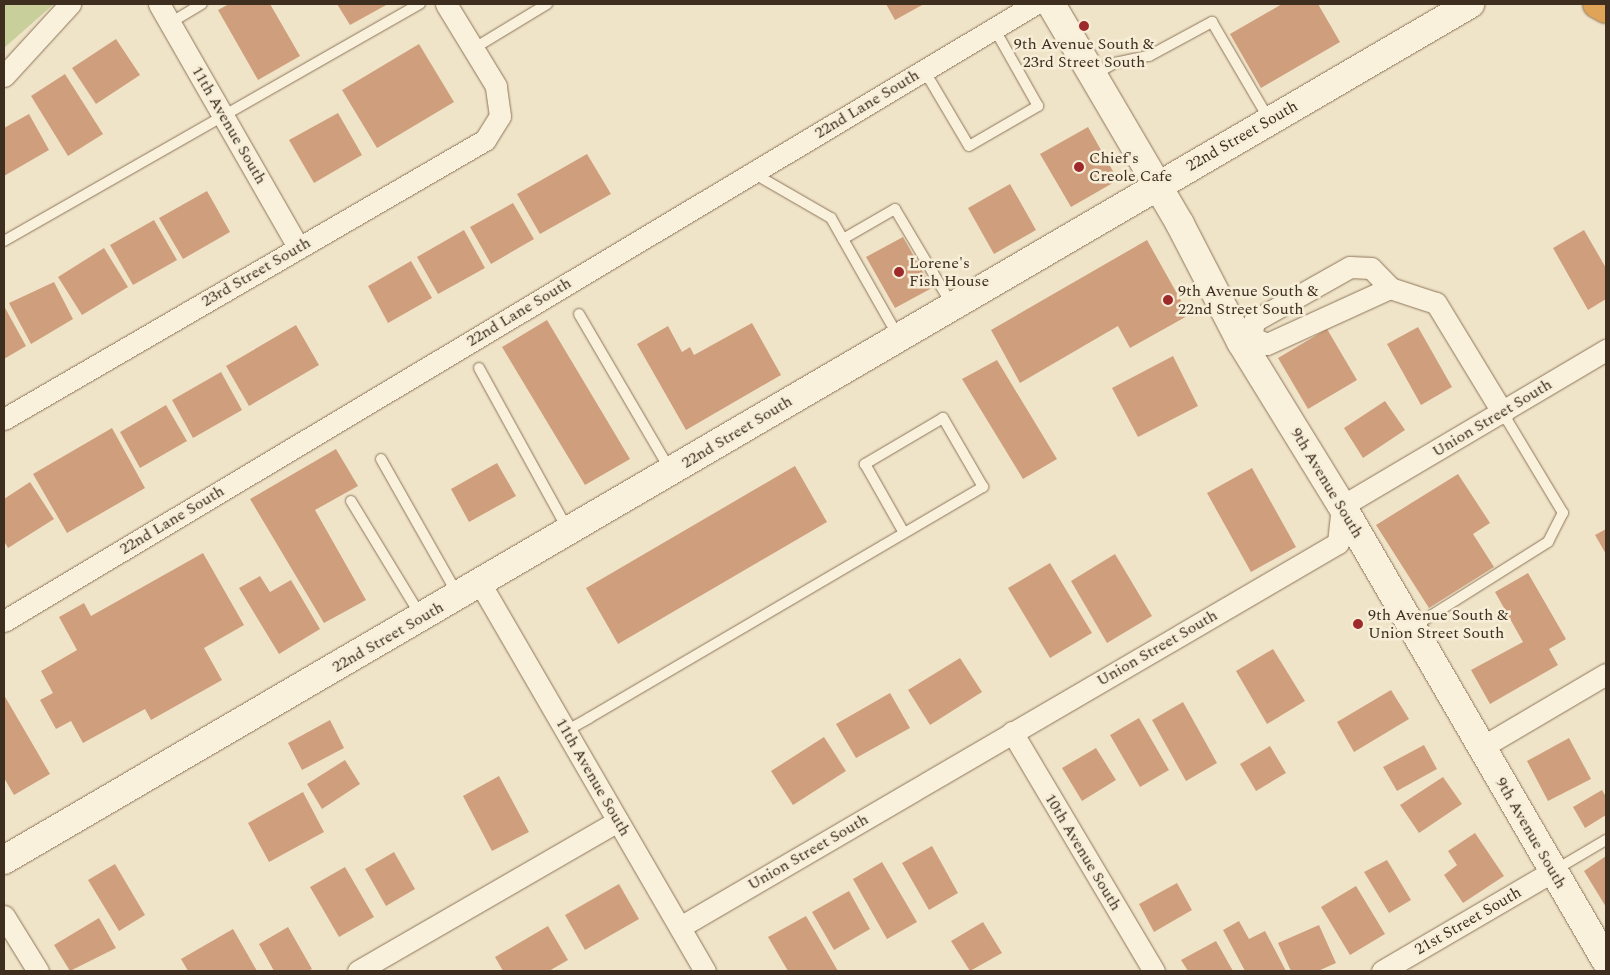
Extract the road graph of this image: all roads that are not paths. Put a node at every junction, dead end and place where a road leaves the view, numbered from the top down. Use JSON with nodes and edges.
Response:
{"nodes":[{"id":1,"x":70,"y":4,"type":"edge"},
{"id":2,"x":159,"y":4,"type":"edge"},
{"id":3,"x":202,"y":4,"type":"edge"},
{"id":4,"x":420,"y":4,"type":"edge"},
{"id":5,"x":446,"y":4,"type":"edge"},
{"id":6,"x":547,"y":4,"type":"edge"},
{"id":7,"x":1035,"y":4,"type":"edge"},
{"id":8,"x":1051,"y":4,"type":"edge"},
{"id":9,"x":1470,"y":4,"type":"edge"},
{"id":10,"x":1597,"y":4,"type":"edge"},
{"id":11,"x":1606,"y":9,"type":"edge"},
{"id":12,"x":170,"y":23,"type":"junction"},
{"id":13,"x":994,"y":28,"type":"junction"},
{"id":14,"x":473,"y":48,"type":"junction"},
{"id":15,"x":924,"y":70,"type":"junction"},
{"id":16,"x":1093,"y":75,"type":"junction"},
{"id":17,"x":4,"y":76,"type":"edge"},
{"id":18,"x":223,"y":114,"type":"junction"},
{"id":19,"x":1269,"y":120,"type":"junction"},
{"id":20,"x":753,"y":172,"type":"junction"},
{"id":21,"x":1157,"y":184,"type":"junction"},
{"id":22,"x":843,"y":239,"type":"junction"},
{"id":23,"x":4,"y":241,"type":"edge"},
{"id":24,"x":298,"y":247,"type":"junction"},
{"id":25,"x":1390,"y":288,"type":"junction"},
{"id":26,"x":952,"y":305,"type":"junction"},
{"id":27,"x":579,"y":314,"type":"dead end"},
{"id":28,"x":898,"y":337,"type":"junction"},
{"id":29,"x":1246,"y":339,"type":"junction"},
{"id":30,"x":1606,"y":350,"type":"edge"},
{"id":31,"x":479,"y":368,"type":"dead end"},
{"id":32,"x":1503,"y":413,"type":"junction"},
{"id":33,"x":4,"y":419,"type":"edge"},
{"id":34,"x":381,"y":459,"type":"dead end"},
{"id":35,"x":670,"y":471,"type":"junction"},
{"id":36,"x":351,"y":501,"type":"dead end"},
{"id":37,"x":1342,"y":506,"type":"junction"},
{"id":38,"x":569,"y":531,"type":"junction"},
{"id":39,"x":904,"y":533,"type":"junction"},
{"id":40,"x":469,"y":589,"type":"junction"},
{"id":41,"x":421,"y":617,"type":"junction"},
{"id":42,"x":4,"y":621,"type":"edge"},
{"id":43,"x":1412,"y":627,"type":"junction"},
{"id":44,"x":1606,"y":674,"type":"edge"},
{"id":45,"x":566,"y":732,"type":"junction"},
{"id":46,"x":1012,"y":732,"type":"junction"},
{"id":47,"x":1482,"y":747,"type":"junction"},
{"id":48,"x":618,"y":821,"type":"junction"},
{"id":49,"x":1606,"y":840,"type":"edge"},
{"id":50,"x":6,"y":854,"type":"edge"},
{"id":51,"x":1553,"y":871,"type":"junction"},
{"id":52,"x":4,"y":916,"type":"edge"},
{"id":53,"x":680,"y":927,"type":"junction"},
{"id":54,"x":1606,"y":961,"type":"edge"},
{"id":55,"x":38,"y":971,"type":"edge"},
{"id":56,"x":358,"y":971,"type":"edge"},
{"id":57,"x":706,"y":971,"type":"edge"},
{"id":58,"x":1154,"y":971,"type":"edge"},
{"id":59,"x":1382,"y":971,"type":"edge"}],
"edges":[{"from":1,"to":17,"type":"street"},
{"from":2,"to":12,"type":"street","name":"11th Avenue South"},
{"from":3,"to":12,"type":"lane"},
{"from":4,"to":18,"type":"lane"},
{"from":5,"to":14,"type":"street"},
{"from":6,"to":14,"type":"lane"},
{"from":7,"to":13,"type":"street","name":"22nd Lane South"},
{"from":8,"to":16,"type":"street","name":"9th Avenue South"},
{"from":9,"to":19,"type":"street","name":"22nd Street South"},
{"from":10,"to":11,"type":"highway"},
{"from":12,"to":18,"type":"street","name":"11th Avenue South"},
{"from":13,"to":15,"type":"street","name":"22nd Lane South"},
{"from":13,"to":15,"type":"lane"},
{"from":14,"to":24,"type":"street","name":"23rd Street South"},
{"from":15,"to":20,"type":"street","name":"22nd Lane South"},
{"from":16,"to":19,"type":"lane"},
{"from":16,"to":21,"type":"street","name":"9th Avenue South"},
{"from":18,"to":23,"type":"lane"},
{"from":18,"to":24,"type":"street","name":"11th Avenue South"},
{"from":19,"to":21,"type":"street","name":"22nd Street South"},
{"from":20,"to":22,"type":"lane"},
{"from":20,"to":42,"type":"street","name":"22nd Lane South"},
{"from":21,"to":26,"type":"street","name":"22nd Street South"},
{"from":21,"to":29,"type":"street","name":"9th Avenue South"},
{"from":22,"to":26,"type":"lane"},
{"from":22,"to":28,"type":"lane"},
{"from":24,"to":33,"type":"street","name":"23rd Street South"},
{"from":25,"to":29,"type":"street"},
{"from":25,"to":29,"type":"street"},
{"from":25,"to":32,"type":"street"},
{"from":26,"to":28,"type":"street","name":"22nd Street South"},
{"from":27,"to":35,"type":"lane"},
{"from":28,"to":35,"type":"street","name":"22nd Street South"},
{"from":29,"to":37,"type":"street","name":"9th Avenue South"},
{"from":30,"to":32,"type":"street","name":"Union Street South"},
{"from":31,"to":38,"type":"lane"},
{"from":32,"to":37,"type":"street","name":"Union Street South"},
{"from":32,"to":43,"type":"lane"},
{"from":34,"to":40,"type":"lane"},
{"from":35,"to":38,"type":"street","name":"22nd Street South"},
{"from":36,"to":41,"type":"lane"},
{"from":37,"to":43,"type":"street","name":"9th Avenue South"},
{"from":37,"to":46,"type":"street","name":"Union Street South"},
{"from":38,"to":40,"type":"street","name":"22nd Street South"},
{"from":39,"to":39,"type":"lane"},
{"from":39,"to":45,"type":"lane"},
{"from":40,"to":41,"type":"street","name":"22nd Street South"},
{"from":40,"to":45,"type":"street","name":"11th Avenue South"},
{"from":41,"to":50,"type":"street","name":"22nd Street South"},
{"from":43,"to":47,"type":"street","name":"9th Avenue South"},
{"from":44,"to":47,"type":"street"},
{"from":45,"to":48,"type":"street","name":"11th Avenue South"},
{"from":46,"to":53,"type":"street","name":"Union Street South"},
{"from":46,"to":58,"type":"street","name":"10th Avenue South"},
{"from":47,"to":51,"type":"street","name":"9th Avenue South"},
{"from":48,"to":53,"type":"street","name":"11th Avenue South"},
{"from":48,"to":56,"type":"street"},
{"from":49,"to":51,"type":"lane"},
{"from":51,"to":54,"type":"street","name":"9th Avenue South"},
{"from":51,"to":59,"type":"street","name":"21st Street South"},
{"from":52,"to":55,"type":"street"},
{"from":53,"to":57,"type":"street","name":"11th Avenue South"}]}
